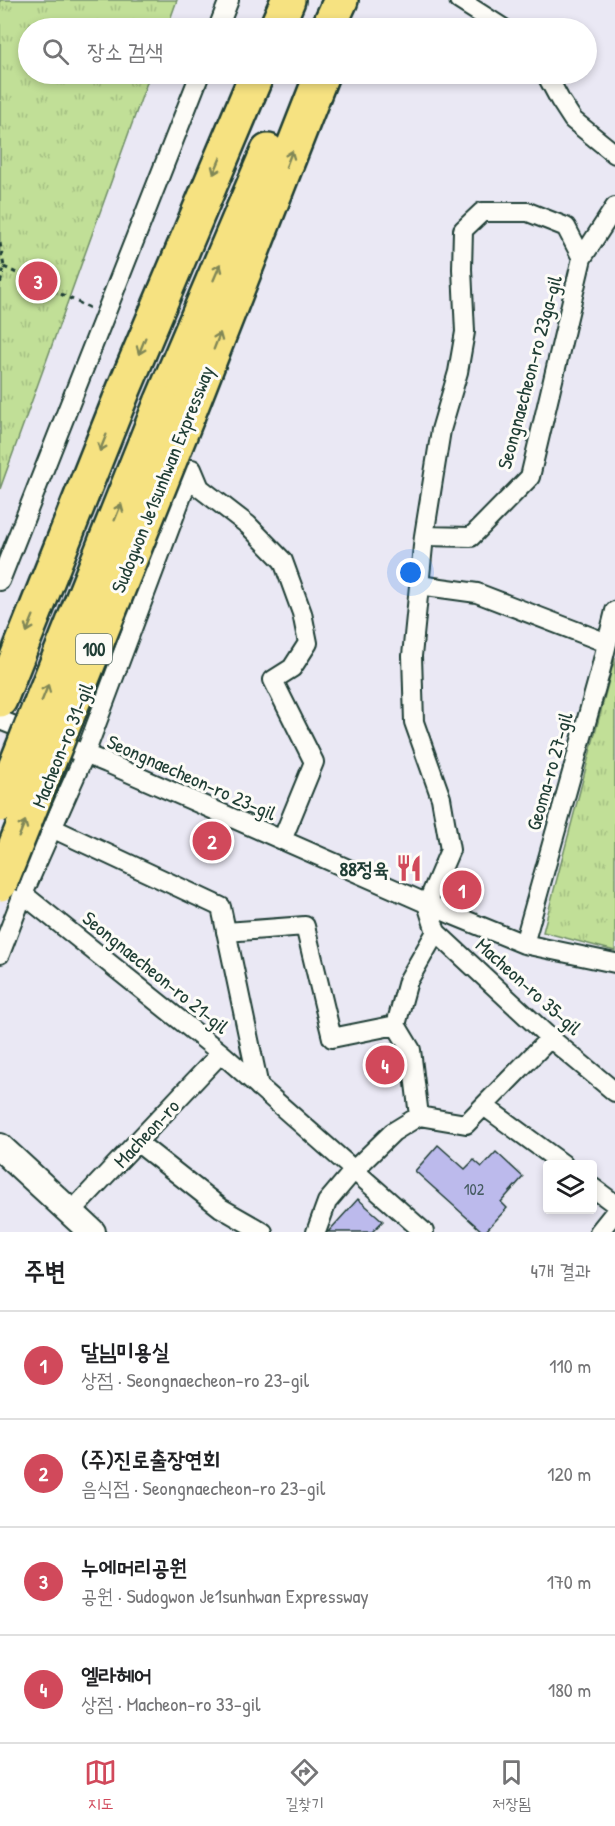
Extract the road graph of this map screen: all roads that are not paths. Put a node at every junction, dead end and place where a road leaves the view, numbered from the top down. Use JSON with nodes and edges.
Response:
{"nodes":[{"id":1,"x":229,"y":0,"type":"edge"},
{"id":2,"x":288,"y":0,"type":"edge"},
{"id":3,"x":342,"y":0,"type":"edge"},
{"id":4,"x":351,"y":0,"type":"edge"},
{"id":5,"x":459,"y":0,"type":"edge"},
{"id":6,"x":222,"y":18,"type":"edge"},
{"id":7,"x":280,"y":18,"type":"edge"},
{"id":8,"x":333,"y":18,"type":"edge"},
{"id":9,"x":344,"y":18,"type":"edge"},
{"id":10,"x":487,"y":18,"type":"edge"},
{"id":11,"x":196,"y":84,"type":"edge"},
{"id":12,"x":253,"y":84,"type":"edge"},
{"id":13,"x":301,"y":84,"type":"edge"},
{"id":14,"x":318,"y":84,"type":"edge"},
{"id":15,"x":551,"y":84,"type":"edge"},
{"id":16,"x":615,"y":154,"type":"edge"},
{"id":17,"x":615,"y":207,"type":"edge"},
{"id":18,"x":582,"y":258,"type":"junction"},
{"id":19,"x":175,"y":409,"type":"junction"},
{"id":20,"x":200,"y":488,"type":"joint"},
{"id":21,"x":423,"y":536,"type":"junction"},
{"id":22,"x":0,"y":581,"type":"edge"},
{"id":23,"x":419,"y":585,"type":"junction"},
{"id":24,"x":615,"y":611,"type":"edge"},
{"id":25,"x":607,"y":643,"type":"junction"},
{"id":26,"x":0,"y":700,"type":"edge"},
{"id":27,"x":0,"y":720,"type":"edge"},
{"id":28,"x":85,"y":754,"type":"junction"},
{"id":29,"x":0,"y":805,"type":"edge"},
{"id":30,"x":52,"y":828,"type":"junction"},
{"id":31,"x":282,"y":840,"type":"junction"},
{"id":32,"x":12,"y":889,"type":"edge"},
{"id":33,"x":427,"y":904,"type":"junction"},
{"id":34,"x":226,"y":932,"type":"junction"},
{"id":35,"x":436,"y":932,"type":"junction"},
{"id":36,"x":524,"y":944,"type":"junction"},
{"id":37,"x":0,"y":954,"type":"edge"},
{"id":38,"x":615,"y":963,"type":"edge"},
{"id":39,"x":396,"y":1025,"type":"junction"},
{"id":40,"x":550,"y":1038,"type":"junction"},
{"id":41,"x":221,"y":1053,"type":"junction"},
{"id":42,"x":259,"y":1087,"type":"junction"},
{"id":43,"x":615,"y":1092,"type":"edge"},
{"id":44,"x":484,"y":1106,"type":"junction"},
{"id":45,"x":419,"y":1116,"type":"junction"},
{"id":46,"x":137,"y":1142,"type":"junction"},
{"id":47,"x":0,"y":1147,"type":"edge"},
{"id":48,"x":557,"y":1160,"type":"edge"},
{"id":49,"x":354,"y":1170,"type":"junction"},
{"id":50,"x":597,"y":1191,"type":"edge"},
{"id":51,"x":615,"y":1204,"type":"edge"},
{"id":52,"x":71,"y":1212,"type":"junction"},
{"id":53,"x":615,"y":1212,"type":"edge"},
{"id":54,"x":92,"y":1232,"type":"edge"},
{"id":55,"x":263,"y":1232,"type":"edge"},
{"id":56,"x":316,"y":1232,"type":"edge"},
{"id":57,"x":424,"y":1232,"type":"edge"},
{"id":58,"x":598,"y":1232,"type":"edge"}],
"edges":[{"from":1,"to":6,"type":"street"},
{"from":2,"to":7,"type":"highway"},
{"from":3,"to":8,"type":"highway"},
{"from":4,"to":9,"type":"highway"},
{"from":5,"to":10,"type":"street"},
{"from":11,"to":22,"type":"street"},
{"from":12,"to":26,"type":"highway","one_way":true},
{"from":19,"to":13,"type":"highway","name":"Sudogwon Je1sunhwan Expressway","number":"100","one_way":true},
{"from":19,"to":14,"type":"highway","name":"Sudogwon Je1sunhwan Expressway","number":"100","one_way":true},
{"from":15,"to":16,"type":"street"},
{"from":17,"to":18,"type":"street","name":"Seongnaecheon-ro 23ga-gil"},
{"from":18,"to":21,"type":"street","name":"Seongnaecheon-ro 23ga-gil"},
{"from":18,"to":21,"type":"street"},
{"from":29,"to":19,"type":"highway","name":"Sudogwon Je1sunhwan Expressway","number":"100","one_way":true,"bridge":true},
{"from":32,"to":19,"type":"highway","name":"Sudogwon Je1sunhwan Expressway","number":"100","one_way":true,"bridge":true},
{"from":20,"to":28,"type":"street","name":"Macheon-ro 31-gil"},
{"from":20,"to":31,"type":"street","name":"Seongnaecheon-ro 23-gil"},
{"from":21,"to":23,"type":"street"},
{"from":23,"to":25,"type":"street"},
{"from":23,"to":33,"type":"street"},
{"from":24,"to":25,"type":"street","name":"Geoma-ro 27-gil"},
{"from":25,"to":36,"type":"street","name":"Geoma-ro 27-gil"},
{"from":27,"to":28,"type":"street","name":"Seongnaecheon-ro 23-gil"},
{"from":28,"to":30,"type":"street","name":"Macheon-ro 31-gil"},
{"from":28,"to":31,"type":"street","name":"Seongnaecheon-ro 23-gil"},
{"from":30,"to":32,"type":"street","name":"Macheon-ro 31-gil"},
{"from":30,"to":34,"type":"street","name":"Seongnaecheon-ro 21-gil"},
{"from":31,"to":33,"type":"street","name":"Seongnaecheon-ro 23-gil"},
{"from":32,"to":37,"type":"street","name":"Macheon-ro 31-gil"},
{"from":32,"to":41,"type":"street","name":"Seongnaecheon-ro 21-gil"},
{"from":33,"to":35,"type":"street","name":"Macheon-ro 35-gil"},
{"from":33,"to":36,"type":"street","name":"Seongnaecheon-ro 23-gil"},
{"from":34,"to":39,"type":"street"},
{"from":34,"to":42,"type":"street","name":"Seongnaecheon-ro 21-gil"},
{"from":35,"to":39,"type":"street"},
{"from":35,"to":40,"type":"street","name":"Macheon-ro 35-gil"},
{"from":36,"to":38,"type":"street","name":"Seongnaecheon-ro 23-gil"},
{"from":39,"to":45,"type":"street"},
{"from":40,"to":43,"type":"street","name":"Macheon-ro 35-gil"},
{"from":40,"to":44,"type":"street"},
{"from":41,"to":42,"type":"street","name":"Seongnaecheon-ro 21-gil"},
{"from":41,"to":46,"type":"street","name":"Macheon-ro"},
{"from":42,"to":49,"type":"street","name":"Seongnaecheon-ro 21-gil"},
{"from":44,"to":45,"type":"street"},
{"from":44,"to":48,"type":"street"},
{"from":45,"to":49,"type":"street"},
{"from":46,"to":52,"type":"street","name":"Macheon-ro"},
{"from":46,"to":55,"type":"street"},
{"from":47,"to":52,"type":"street"},
{"from":49,"to":56,"type":"street"},
{"from":49,"to":57,"type":"street","name":"Seongnaecheon-ro 21-gil"},
{"from":50,"to":51,"type":"street"},
{"from":52,"to":54,"type":"street"},
{"from":53,"to":58,"type":"street"}]}
